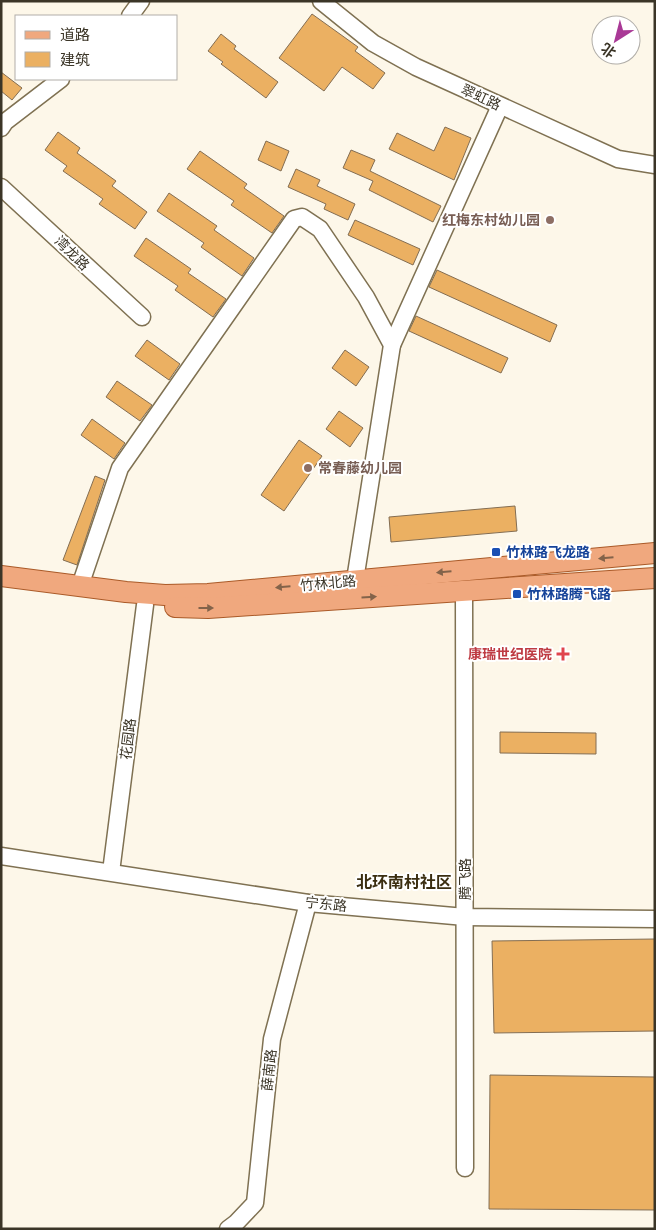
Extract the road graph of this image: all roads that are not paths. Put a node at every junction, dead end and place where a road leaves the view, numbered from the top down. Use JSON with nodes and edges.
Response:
{"nodes":[{"id":1,"x":141,"y":1,"type":"edge"},
{"id":2,"x":321,"y":1,"type":"edge"},
{"id":3,"x":131,"y":15,"type":"edge"},
{"id":4,"x":60,"y":80,"type":"edge"},
{"id":5,"x":500,"y":106,"type":"junction"},
{"id":6,"x":3,"y":123,"type":"edge"},
{"id":7,"x":655,"y":166,"type":"edge"},
{"id":8,"x":1,"y":187,"type":"edge"},
{"id":9,"x":142,"y":317,"type":"dead end"},
{"id":10,"x":392,"y":345,"type":"junction"},
{"id":11,"x":655,"y":553,"type":"edge"},
{"id":12,"x":1,"y":576,"type":"edge"},
{"id":13,"x":655,"y":578,"type":"edge"},
{"id":14,"x":355,"y":580,"type":"junction"},
{"id":15,"x":80,"y":586,"type":"junction"},
{"id":16,"x":1,"y":589,"type":"edge"},
{"id":17,"x":464,"y":591,"type":"junction"},
{"id":18,"x":145,"y":605,"type":"junction"},
{"id":19,"x":1,"y":856,"type":"edge"},
{"id":20,"x":111,"y":872,"type":"junction"},
{"id":21,"x":308,"y":903,"type":"junction"},
{"id":22,"x":464,"y":917,"type":"junction"},
{"id":23,"x":655,"y":919,"type":"edge"},
{"id":24,"x":465,"y":1168,"type":"dead end"},
{"id":25,"x":228,"y":1229,"type":"edge"}],
"edges":[{"from":1,"to":3,"type":"street"},
{"from":2,"to":5,"type":"street","name":"翠虹路"},
{"from":4,"to":6,"type":"street"},
{"from":5,"to":7,"type":"street","name":"翠虹路"},
{"from":5,"to":10,"type":"street"},
{"from":8,"to":9,"type":"street","name":"湾龙路"},
{"from":10,"to":14,"type":"street"},
{"from":10,"to":15,"type":"street"},
{"from":11,"to":14,"type":"main road","name":"竹林北路","one_way":true},
{"from":12,"to":15,"type":"main road","name":"竹林北路"},
{"from":13,"to":17,"type":"main road","name":"竹林北路"},
{"from":14,"to":15,"type":"main road","name":"竹林北路","one_way":true},
{"from":16,"to":18,"type":"main road","name":"竹林北路"},
{"from":18,"to":17,"type":"main road","name":"竹林北路","one_way":true},
{"from":17,"to":22,"type":"street","name":"腾飞路"},
{"from":18,"to":20,"type":"street","name":"花园路"},
{"from":19,"to":20,"type":"street","name":"宁东路"},
{"from":20,"to":21,"type":"street","name":"宁东路"},
{"from":21,"to":22,"type":"street","name":"宁东路"},
{"from":21,"to":25,"type":"street","name":"薛南路"},
{"from":22,"to":23,"type":"street","name":"宁东路"},
{"from":22,"to":24,"type":"street","name":"腾飞路"}]}
